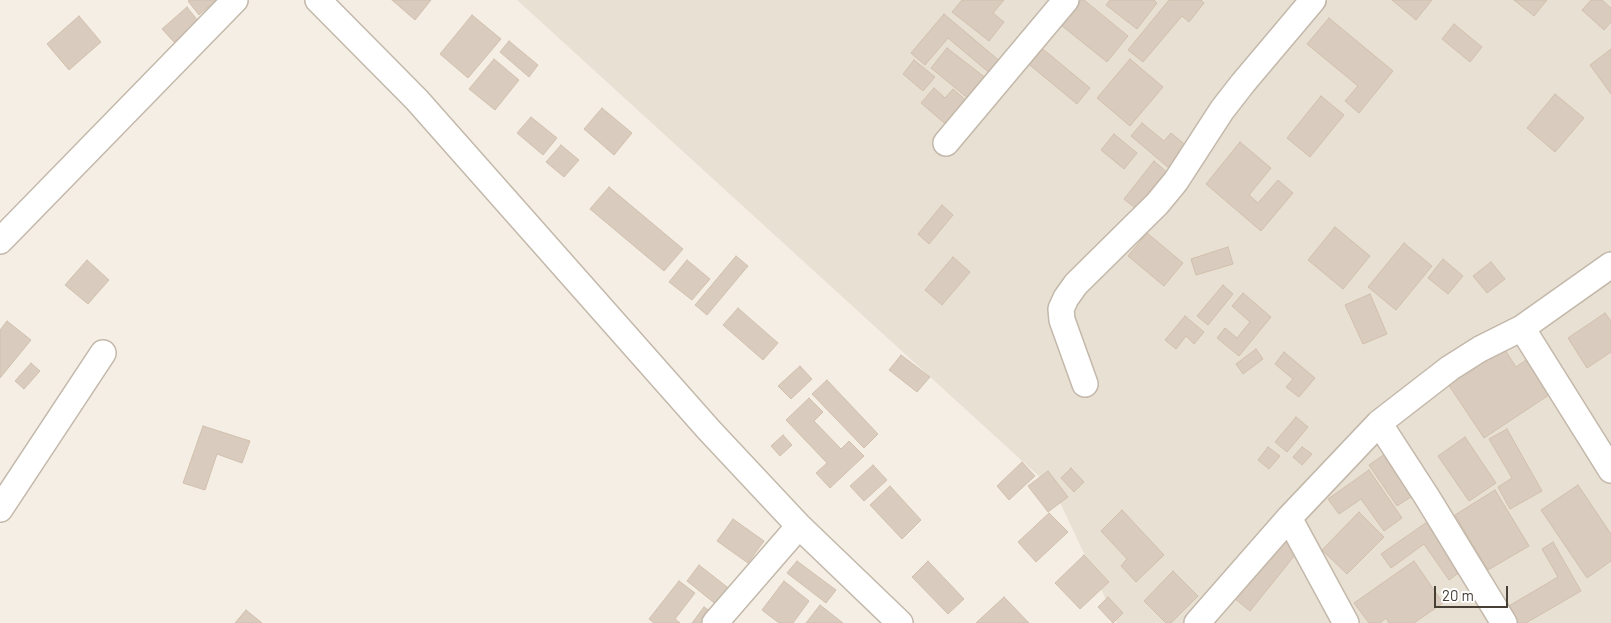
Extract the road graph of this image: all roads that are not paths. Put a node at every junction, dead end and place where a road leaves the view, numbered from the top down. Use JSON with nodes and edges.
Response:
{"nodes":[{"id":1,"x":235,"y":0,"type":"edge"},
{"id":2,"x":318,"y":0,"type":"edge"},
{"id":3,"x":1066,"y":0,"type":"edge"},
{"id":4,"x":1314,"y":0,"type":"edge"},
{"id":5,"x":946,"y":142,"type":"dead end"},
{"id":6,"x":0,"y":240,"type":"edge"},
{"id":7,"x":1611,"y":265,"type":"edge"},
{"id":8,"x":1522,"y":328,"type":"junction"},
{"id":9,"x":103,"y":353,"type":"dead end"},
{"id":10,"x":1086,"y":384,"type":"dead end"},
{"id":11,"x":1379,"y":424,"type":"junction"},
{"id":12,"x":1611,"y":470,"type":"edge"},
{"id":13,"x":0,"y":509,"type":"edge"},
{"id":14,"x":1288,"y":518,"type":"junction"},
{"id":15,"x":799,"y":526,"type":"junction"},
{"id":16,"x":715,"y":623,"type":"edge"},
{"id":17,"x":900,"y":623,"type":"edge"},
{"id":18,"x":1197,"y":623,"type":"edge"},
{"id":19,"x":1346,"y":623,"type":"edge"},
{"id":20,"x":1504,"y":623,"type":"edge"}],
"edges":[{"from":1,"to":6,"type":"street"},
{"from":2,"to":15,"type":"street"},
{"from":3,"to":5,"type":"street"},
{"from":4,"to":10,"type":"street"},
{"from":7,"to":8,"type":"street"},
{"from":8,"to":11,"type":"street"},
{"from":8,"to":12,"type":"street"},
{"from":9,"to":13,"type":"street"},
{"from":11,"to":14,"type":"street"},
{"from":11,"to":20,"type":"street"},
{"from":14,"to":18,"type":"street"},
{"from":14,"to":19,"type":"street"},
{"from":15,"to":16,"type":"street"},
{"from":15,"to":17,"type":"street"}]}
